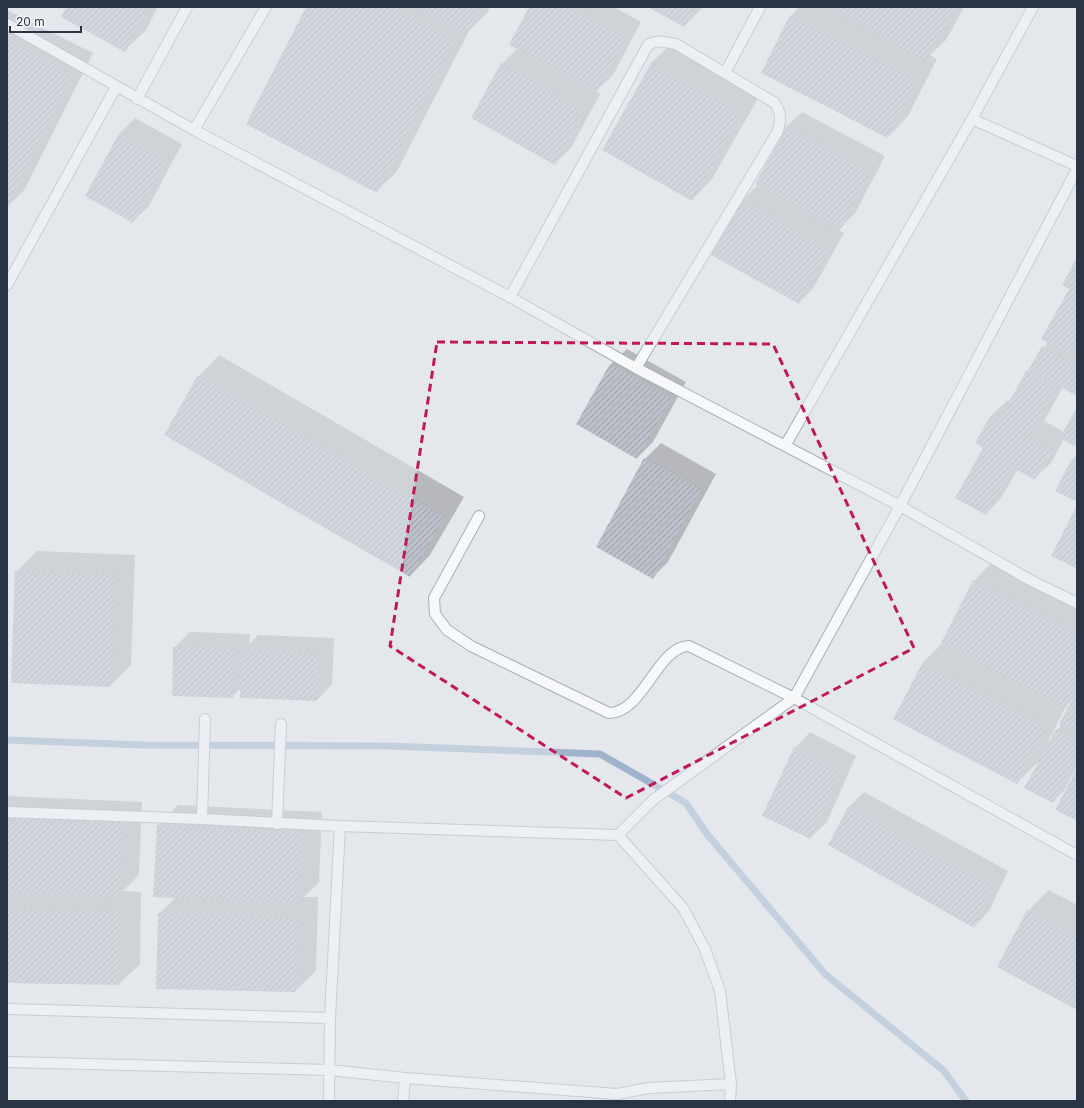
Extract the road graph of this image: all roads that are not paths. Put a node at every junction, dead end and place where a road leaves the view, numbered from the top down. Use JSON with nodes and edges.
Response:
{"nodes":[{"id":1,"x":187,"y":7,"type":"edge"},
{"id":2,"x":266,"y":7,"type":"edge"},
{"id":3,"x":760,"y":7,"type":"edge"},
{"id":4,"x":1033,"y":7,"type":"edge"},
{"id":5,"x":7,"y":24,"type":"edge"},
{"id":6,"x":725,"y":73,"type":"junction"},
{"id":7,"x":116,"y":87,"type":"junction"},
{"id":8,"x":137,"y":99,"type":"junction"},
{"id":9,"x":972,"y":119,"type":"junction"},
{"id":10,"x":194,"y":130,"type":"junction"},
{"id":11,"x":1077,"y":166,"type":"edge"},
{"id":12,"x":1077,"y":169,"type":"edge"},
{"id":13,"x":7,"y":285,"type":"edge"},
{"id":14,"x":510,"y":297,"type":"junction"},
{"id":15,"x":636,"y":368,"type":"junction"},
{"id":16,"x":785,"y":446,"type":"junction"},
{"id":17,"x":900,"y":506,"type":"junction"},
{"id":18,"x":479,"y":516,"type":"dead end"},
{"id":19,"x":1077,"y":603,"type":"edge"},
{"id":20,"x":794,"y":698,"type":"junction"},
{"id":21,"x":205,"y":719,"type":"dead end"},
{"id":22,"x":281,"y":724,"type":"dead end"},
{"id":23,"x":7,"y":812,"type":"edge"},
{"id":24,"x":202,"y":819,"type":"junction"},
{"id":25,"x":277,"y":824,"type":"junction"},
{"id":26,"x":340,"y":826,"type":"junction"},
{"id":27,"x":618,"y":835,"type":"junction"},
{"id":28,"x":1077,"y":855,"type":"edge"},
{"id":29,"x":7,"y":1009,"type":"edge"},
{"id":30,"x":330,"y":1018,"type":"junction"},
{"id":31,"x":7,"y":1062,"type":"edge"},
{"id":32,"x":330,"y":1070,"type":"junction"},
{"id":33,"x":405,"y":1078,"type":"junction"},
{"id":34,"x":731,"y":1084,"type":"junction"},
{"id":35,"x":614,"y":1097,"type":"edge"},
{"id":36,"x":329,"y":1101,"type":"edge"},
{"id":37,"x":403,"y":1101,"type":"edge"},
{"id":38,"x":730,"y":1101,"type":"edge"}],
"edges":[{"from":1,"to":8,"type":"lane"},
{"from":2,"to":10,"type":"lane"},
{"from":3,"to":6,"type":"lane"},
{"from":4,"to":9,"type":"lane"},
{"from":5,"to":7,"type":"lane"},
{"from":6,"to":14,"type":"lane"},
{"from":6,"to":15,"type":"lane"},
{"from":7,"to":8,"type":"lane"},
{"from":7,"to":13,"type":"lane"},
{"from":8,"to":10,"type":"lane"},
{"from":9,"to":11,"type":"lane"},
{"from":9,"to":16,"type":"lane"},
{"from":10,"to":14,"type":"lane"},
{"from":12,"to":17,"type":"lane"},
{"from":14,"to":15,"type":"lane"},
{"from":15,"to":16,"type":"lane"},
{"from":16,"to":17,"type":"lane"},
{"from":17,"to":19,"type":"lane"},
{"from":17,"to":20,"type":"lane"},
{"from":18,"to":20,"type":"lane"},
{"from":20,"to":27,"type":"lane"},
{"from":20,"to":28,"type":"lane"},
{"from":21,"to":24,"type":"lane"},
{"from":22,"to":25,"type":"lane"},
{"from":23,"to":24,"type":"lane"},
{"from":24,"to":25,"type":"lane"},
{"from":25,"to":26,"type":"lane"},
{"from":26,"to":27,"type":"lane"},
{"from":26,"to":30,"type":"lane"},
{"from":27,"to":34,"type":"lane"},
{"from":29,"to":30,"type":"lane"},
{"from":30,"to":32,"type":"lane"},
{"from":31,"to":32,"type":"lane"},
{"from":32,"to":33,"type":"lane"},
{"from":32,"to":36,"type":"lane"},
{"from":33,"to":35,"type":"lane"},
{"from":33,"to":37,"type":"lane"},
{"from":34,"to":35,"type":"lane"},
{"from":34,"to":38,"type":"lane"}]}
